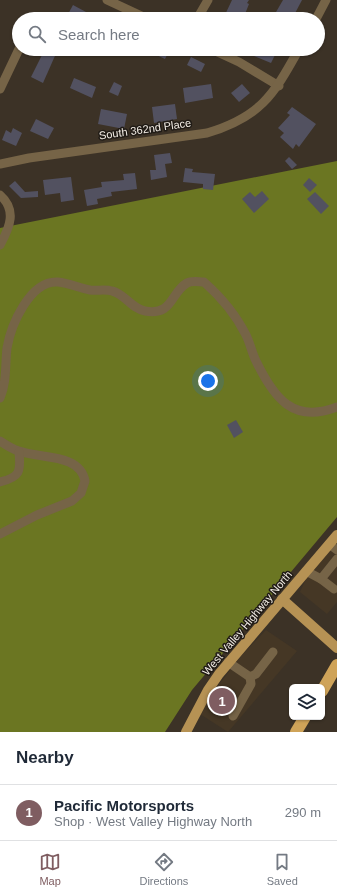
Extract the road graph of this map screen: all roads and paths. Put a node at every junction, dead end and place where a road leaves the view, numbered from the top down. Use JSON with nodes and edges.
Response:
{"nodes":[{"id":1,"x":107,"y":0,"type":"edge"},
{"id":2,"x":208,"y":0,"type":"edge"},
{"id":3,"x":326,"y":0,"type":"edge"},
{"id":4,"x":133,"y":12,"type":"edge"},
{"id":5,"x":201,"y":12,"type":"edge"},
{"id":6,"x":320,"y":12,"type":"edge"},
{"id":7,"x":16,"y":56,"type":"edge"},
{"id":8,"x":226,"y":56,"type":"edge"},
{"id":9,"x":295,"y":56,"type":"edge"},
{"id":10,"x":279,"y":86,"type":"junction"},
{"id":11,"x":0,"y":89,"type":"edge"},
{"id":12,"x":0,"y":164,"type":"edge"},
{"id":13,"x":0,"y":194,"type":"edge"},
{"id":14,"x":0,"y":245,"type":"edge"},
{"id":15,"x":0,"y":398,"type":"edge"},
{"id":16,"x":337,"y":407,"type":"edge"},
{"id":17,"x":0,"y":441,"type":"edge"},
{"id":18,"x":19,"y":452,"type":"junction"},
{"id":19,"x":0,"y":482,"type":"edge"},
{"id":20,"x":0,"y":534,"type":"edge"},
{"id":21,"x":337,"y":535,"type":"edge"},
{"id":22,"x":333,"y":547,"type":"edge"},
{"id":23,"x":337,"y":559,"type":"edge"},
{"id":24,"x":306,"y":571,"type":"junction"},
{"id":25,"x":321,"y":579,"type":"junction"},
{"id":26,"x":334,"y":589,"type":"dead end"},
{"id":27,"x":282,"y":599,"type":"junction"},
{"id":28,"x":337,"y":648,"type":"edge"},
{"id":29,"x":273,"y":652,"type":"dead end"},
{"id":30,"x":228,"y":662,"type":"junction"},
{"id":31,"x":337,"y":665,"type":"edge"},
{"id":32,"x":250,"y":677,"type":"junction"},
{"id":33,"x":325,"y":686,"type":"edge"},
{"id":34,"x":233,"y":716,"type":"dead end"},
{"id":35,"x":303,"y":720,"type":"edge"},
{"id":36,"x":186,"y":732,"type":"edge"},
{"id":37,"x":296,"y":732,"type":"edge"}],
"edges":[{"from":1,"to":4,"type":"street"},
{"from":2,"to":5,"type":"street"},
{"from":3,"to":6,"type":"street"},
{"from":7,"to":11,"type":"street"},
{"from":8,"to":10,"type":"street"},
{"from":9,"to":10,"type":"street","name":"South 362nd Place"},
{"from":10,"to":12,"type":"street","name":"South 362nd Place"},
{"from":13,"to":14,"type":"street"},
{"from":15,"to":16,"type":"street"},
{"from":17,"to":18,"type":"street"},
{"from":18,"to":19,"type":"street"},
{"from":18,"to":20,"type":"street"},
{"from":21,"to":22,"type":"main road","name":"West Valley Highway North"},
{"from":22,"to":24,"type":"main road","name":"West Valley Highway North"},
{"from":23,"to":25,"type":"street"},
{"from":24,"to":25,"type":"street"},
{"from":24,"to":27,"type":"main road","name":"West Valley Highway North"},
{"from":25,"to":26,"type":"street"},
{"from":27,"to":28,"type":"main road"},
{"from":27,"to":30,"type":"main road","name":"West Valley Highway North"},
{"from":29,"to":32,"type":"street"},
{"from":30,"to":32,"type":"street"},
{"from":30,"to":36,"type":"main road","name":"West Valley Highway North"},
{"from":31,"to":33,"type":"highway"},
{"from":32,"to":34,"type":"street"},
{"from":35,"to":37,"type":"highway"}]}
